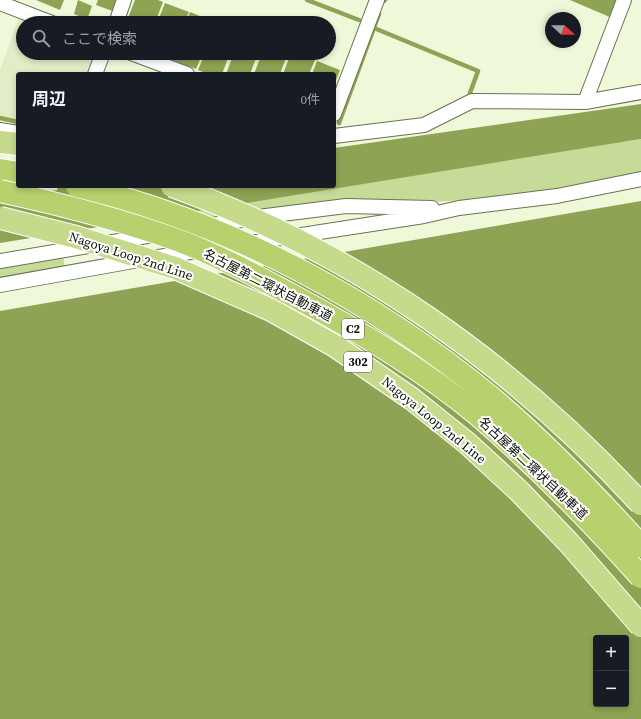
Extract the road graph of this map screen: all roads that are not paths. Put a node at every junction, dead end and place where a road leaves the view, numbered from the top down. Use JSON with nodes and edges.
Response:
{"nodes":[{"id":1,"x":124,"y":0,"type":"edge"},
{"id":2,"x":377,"y":0,"type":"edge"},
{"id":3,"x":624,"y":0,"type":"edge"},
{"id":4,"x":0,"y":3,"type":"edge"},
{"id":5,"x":34,"y":16,"type":"edge"},
{"id":6,"x":118,"y":16,"type":"edge"},
{"id":7,"x":100,"y":60,"type":"edge"},
{"id":8,"x":150,"y":60,"type":"edge"},
{"id":9,"x":96,"y":72,"type":"edge"},
{"id":10,"x":182,"y":72,"type":"edge"},
{"id":11,"x":641,"y":92,"type":"edge"},
{"id":12,"x":585,"y":102,"type":"junction"},
{"id":13,"x":336,"y":109,"type":"edge"},
{"id":14,"x":0,"y":130,"type":"edge"},
{"id":15,"x":16,"y":133,"type":"edge"},
{"id":16,"x":336,"y":136,"type":"edge"},
{"id":17,"x":0,"y":142,"type":"edge"},
{"id":18,"x":16,"y":144,"type":"edge"},
{"id":19,"x":0,"y":170,"type":"edge"},
{"id":20,"x":16,"y":173,"type":"edge"},
{"id":21,"x":641,"y":179,"type":"edge"},
{"id":22,"x":86,"y":188,"type":"edge"},
{"id":23,"x":177,"y":188,"type":"edge"},
{"id":24,"x":0,"y":191,"type":"edge"},
{"id":25,"x":459,"y":208,"type":"junction"},
{"id":26,"x":0,"y":218,"type":"edge"},
{"id":27,"x":0,"y":261,"type":"edge"},
{"id":28,"x":0,"y":285,"type":"edge"},
{"id":29,"x":641,"y":504,"type":"edge"},
{"id":30,"x":641,"y":546,"type":"edge"},
{"id":31,"x":641,"y":577,"type":"edge"},
{"id":32,"x":641,"y":626,"type":"edge"}],
"edges":[{"from":1,"to":6,"type":"street"},
{"from":2,"to":13,"type":"street"},
{"from":3,"to":12,"type":"street"},
{"from":4,"to":5,"type":"street"},
{"from":7,"to":9,"type":"street"},
{"from":8,"to":10,"type":"street"},
{"from":11,"to":12,"type":"street"},
{"from":12,"to":16,"type":"street"},
{"from":14,"to":15,"type":"street"},
{"from":17,"to":18,"type":"highway"},
{"from":19,"to":20,"type":"highway"},
{"from":21,"to":25,"type":"street"},
{"from":22,"to":30,"type":"highway","name":"名古屋第二環状自動車道","number":"C2","bridge":true},
{"from":23,"to":29,"type":"highway","bridge":true},
{"from":24,"to":31,"type":"highway","name":"名古屋第二環状自動車道","number":"C2","bridge":true},
{"from":25,"to":27,"type":"street"},
{"from":25,"to":28,"type":"street"},
{"from":26,"to":32,"type":"highway","name":"Nagoya Loop 2nd Line","number":"302","bridge":true}]}
